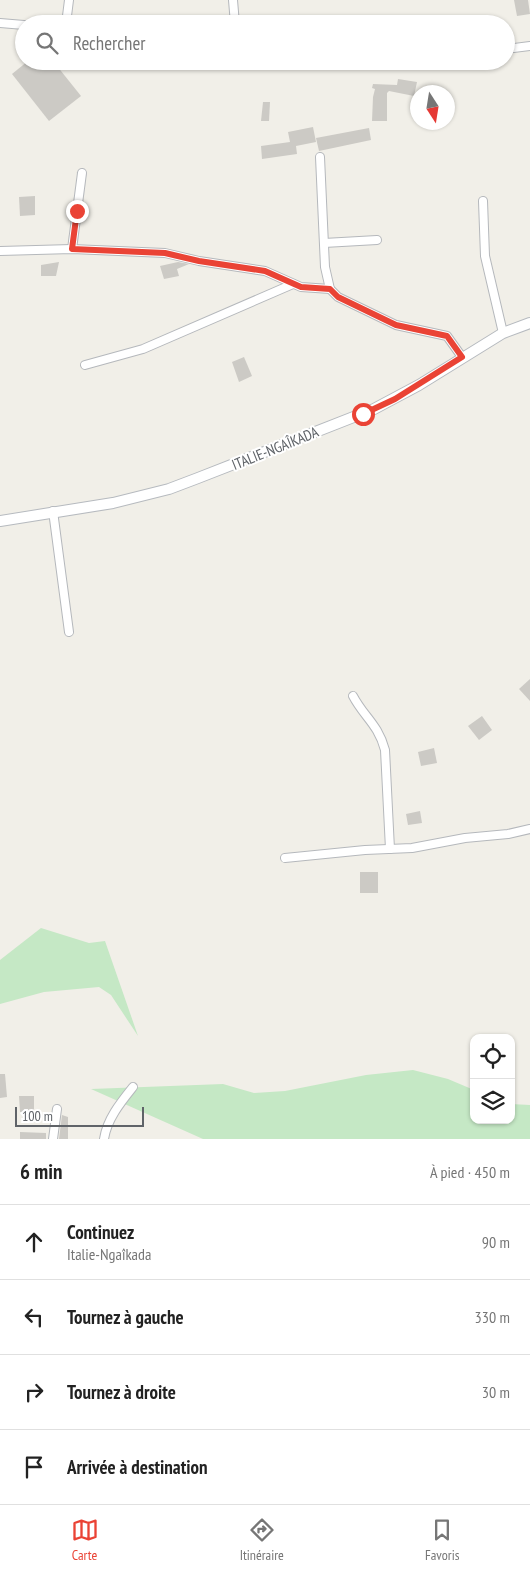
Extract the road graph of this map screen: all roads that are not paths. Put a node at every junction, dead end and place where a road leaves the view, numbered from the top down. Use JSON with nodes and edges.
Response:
{"nodes":[{"id":1,"x":69,"y":0,"type":"edge"},
{"id":2,"x":233,"y":0,"type":"edge"},
{"id":3,"x":67,"y":15,"type":"edge"},
{"id":4,"x":234,"y":15,"type":"edge"},
{"id":5,"x":0,"y":23,"type":"edge"},
{"id":6,"x":15,"y":24,"type":"edge"},
{"id":7,"x":530,"y":46,"type":"edge"},
{"id":8,"x":515,"y":48,"type":"edge"},
{"id":9,"x":320,"y":158,"type":"dead end"},
{"id":10,"x":82,"y":173,"type":"dead end"},
{"id":11,"x":483,"y":201,"type":"dead end"},
{"id":12,"x":377,"y":240,"type":"dead end"},
{"id":13,"x":324,"y":243,"type":"junction"},
{"id":14,"x":72,"y":249,"type":"junction"},
{"id":15,"x":0,"y":251,"type":"edge"},
{"id":16,"x":293,"y":284,"type":"junction"},
{"id":17,"x":330,"y":289,"type":"junction"},
{"id":18,"x":530,"y":323,"type":"edge"},
{"id":19,"x":503,"y":333,"type":"junction"},
{"id":20,"x":462,"y":357,"type":"junction"},
{"id":21,"x":85,"y":366,"type":"dead end"},
{"id":22,"x":53,"y":511,"type":"junction"},
{"id":23,"x":0,"y":521,"type":"edge"},
{"id":24,"x":69,"y":632,"type":"dead end"},
{"id":25,"x":353,"y":696,"type":"dead end"},
{"id":26,"x":530,"y":829,"type":"edge"},
{"id":27,"x":390,"y":849,"type":"junction"},
{"id":28,"x":285,"y":858,"type":"dead end"},
{"id":29,"x":133,"y":1086,"type":"dead end"},
{"id":30,"x":57,"y":1109,"type":"dead end"},
{"id":31,"x":53,"y":1139,"type":"edge"},
{"id":32,"x":104,"y":1139,"type":"edge"}],
"edges":[{"from":1,"to":3,"type":"street"},
{"from":2,"to":4,"type":"street"},
{"from":5,"to":6,"type":"street"},
{"from":7,"to":8,"type":"street"},
{"from":9,"to":13,"type":"street"},
{"from":10,"to":14,"type":"street"},
{"from":11,"to":19,"type":"street"},
{"from":12,"to":13,"type":"street"},
{"from":13,"to":17,"type":"street"},
{"from":14,"to":15,"type":"street"},
{"from":14,"to":16,"type":"street"},
{"from":16,"to":17,"type":"street"},
{"from":16,"to":21,"type":"street"},
{"from":17,"to":20,"type":"street"},
{"from":18,"to":19,"type":"street","name":"ITALIE-NGAÎKADA"},
{"from":19,"to":20,"type":"street","name":"ITALIE-NGAÎKADA"},
{"from":20,"to":22,"type":"street","name":"ITALIE-NGAÎKADA"},
{"from":22,"to":23,"type":"street","name":"ITALIE-NGAÎKADA"},
{"from":22,"to":24,"type":"street"},
{"from":25,"to":27,"type":"street"},
{"from":26,"to":27,"type":"street"},
{"from":27,"to":28,"type":"street"},
{"from":29,"to":32,"type":"street"},
{"from":30,"to":31,"type":"street"}]}
